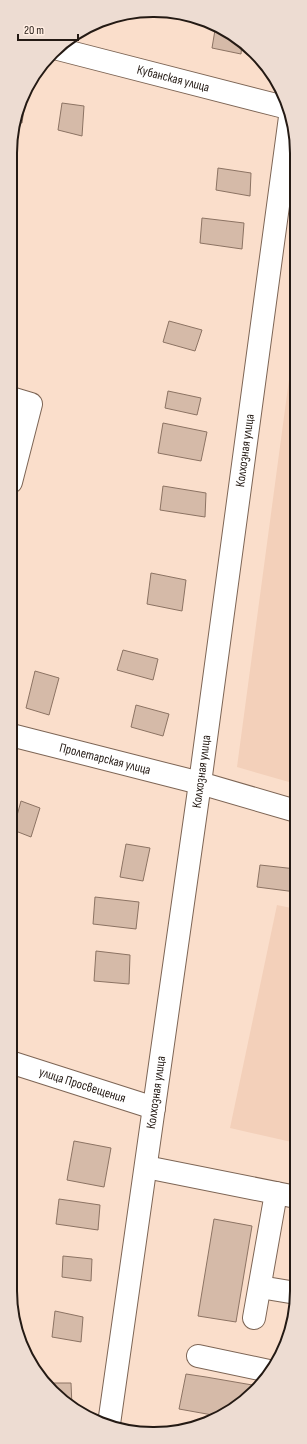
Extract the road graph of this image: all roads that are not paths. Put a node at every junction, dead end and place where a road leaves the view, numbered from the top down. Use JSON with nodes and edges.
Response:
{"nodes":[{"id":1,"x":64,"y":51,"type":"edge"},
{"id":2,"x":282,"y":106,"type":"edge"},
{"id":3,"x":288,"y":132,"type":"edge"},
{"id":4,"x":17,"y":400,"type":"edge"},
{"id":5,"x":17,"y":459,"type":"edge"},
{"id":6,"x":17,"y":737,"type":"edge"},
{"id":7,"x":200,"y":783,"type":"junction"},
{"id":8,"x":290,"y":808,"type":"edge"},
{"id":9,"x":17,"y":1064,"type":"edge"},
{"id":10,"x":154,"y":1108,"type":"junction"},
{"id":11,"x":146,"y":1167,"type":"junction"},
{"id":12,"x":286,"y":1195,"type":"edge"},
{"id":13,"x":260,"y":1287,"type":"junction"},
{"id":14,"x":290,"y":1292,"type":"edge"},
{"id":15,"x":254,"y":1318,"type":"dead end"},
{"id":16,"x":198,"y":1356,"type":"dead end"},
{"id":17,"x":264,"y":1370,"type":"edge"},
{"id":18,"x":110,"y":1420,"type":"edge"}],
"edges":[{"from":1,"to":2,"type":"street","name":"Кубанская улица"},
{"from":3,"to":7,"type":"street","name":"Колхозная улица"},
{"from":4,"to":5,"type":"street"},
{"from":6,"to":7,"type":"street","name":"Пролетарская улица"},
{"from":7,"to":8,"type":"street"},
{"from":7,"to":10,"type":"street","name":"Колхозная улица"},
{"from":9,"to":10,"type":"street","name":"улица Просвещения"},
{"from":10,"to":11,"type":"street","name":"Колхозная улица"},
{"from":11,"to":12,"type":"street"},
{"from":11,"to":18,"type":"street","name":"Колхозная улица"},
{"from":12,"to":13,"type":"street"},
{"from":13,"to":14,"type":"street"},
{"from":13,"to":15,"type":"street"},
{"from":16,"to":17,"type":"street"}]}
